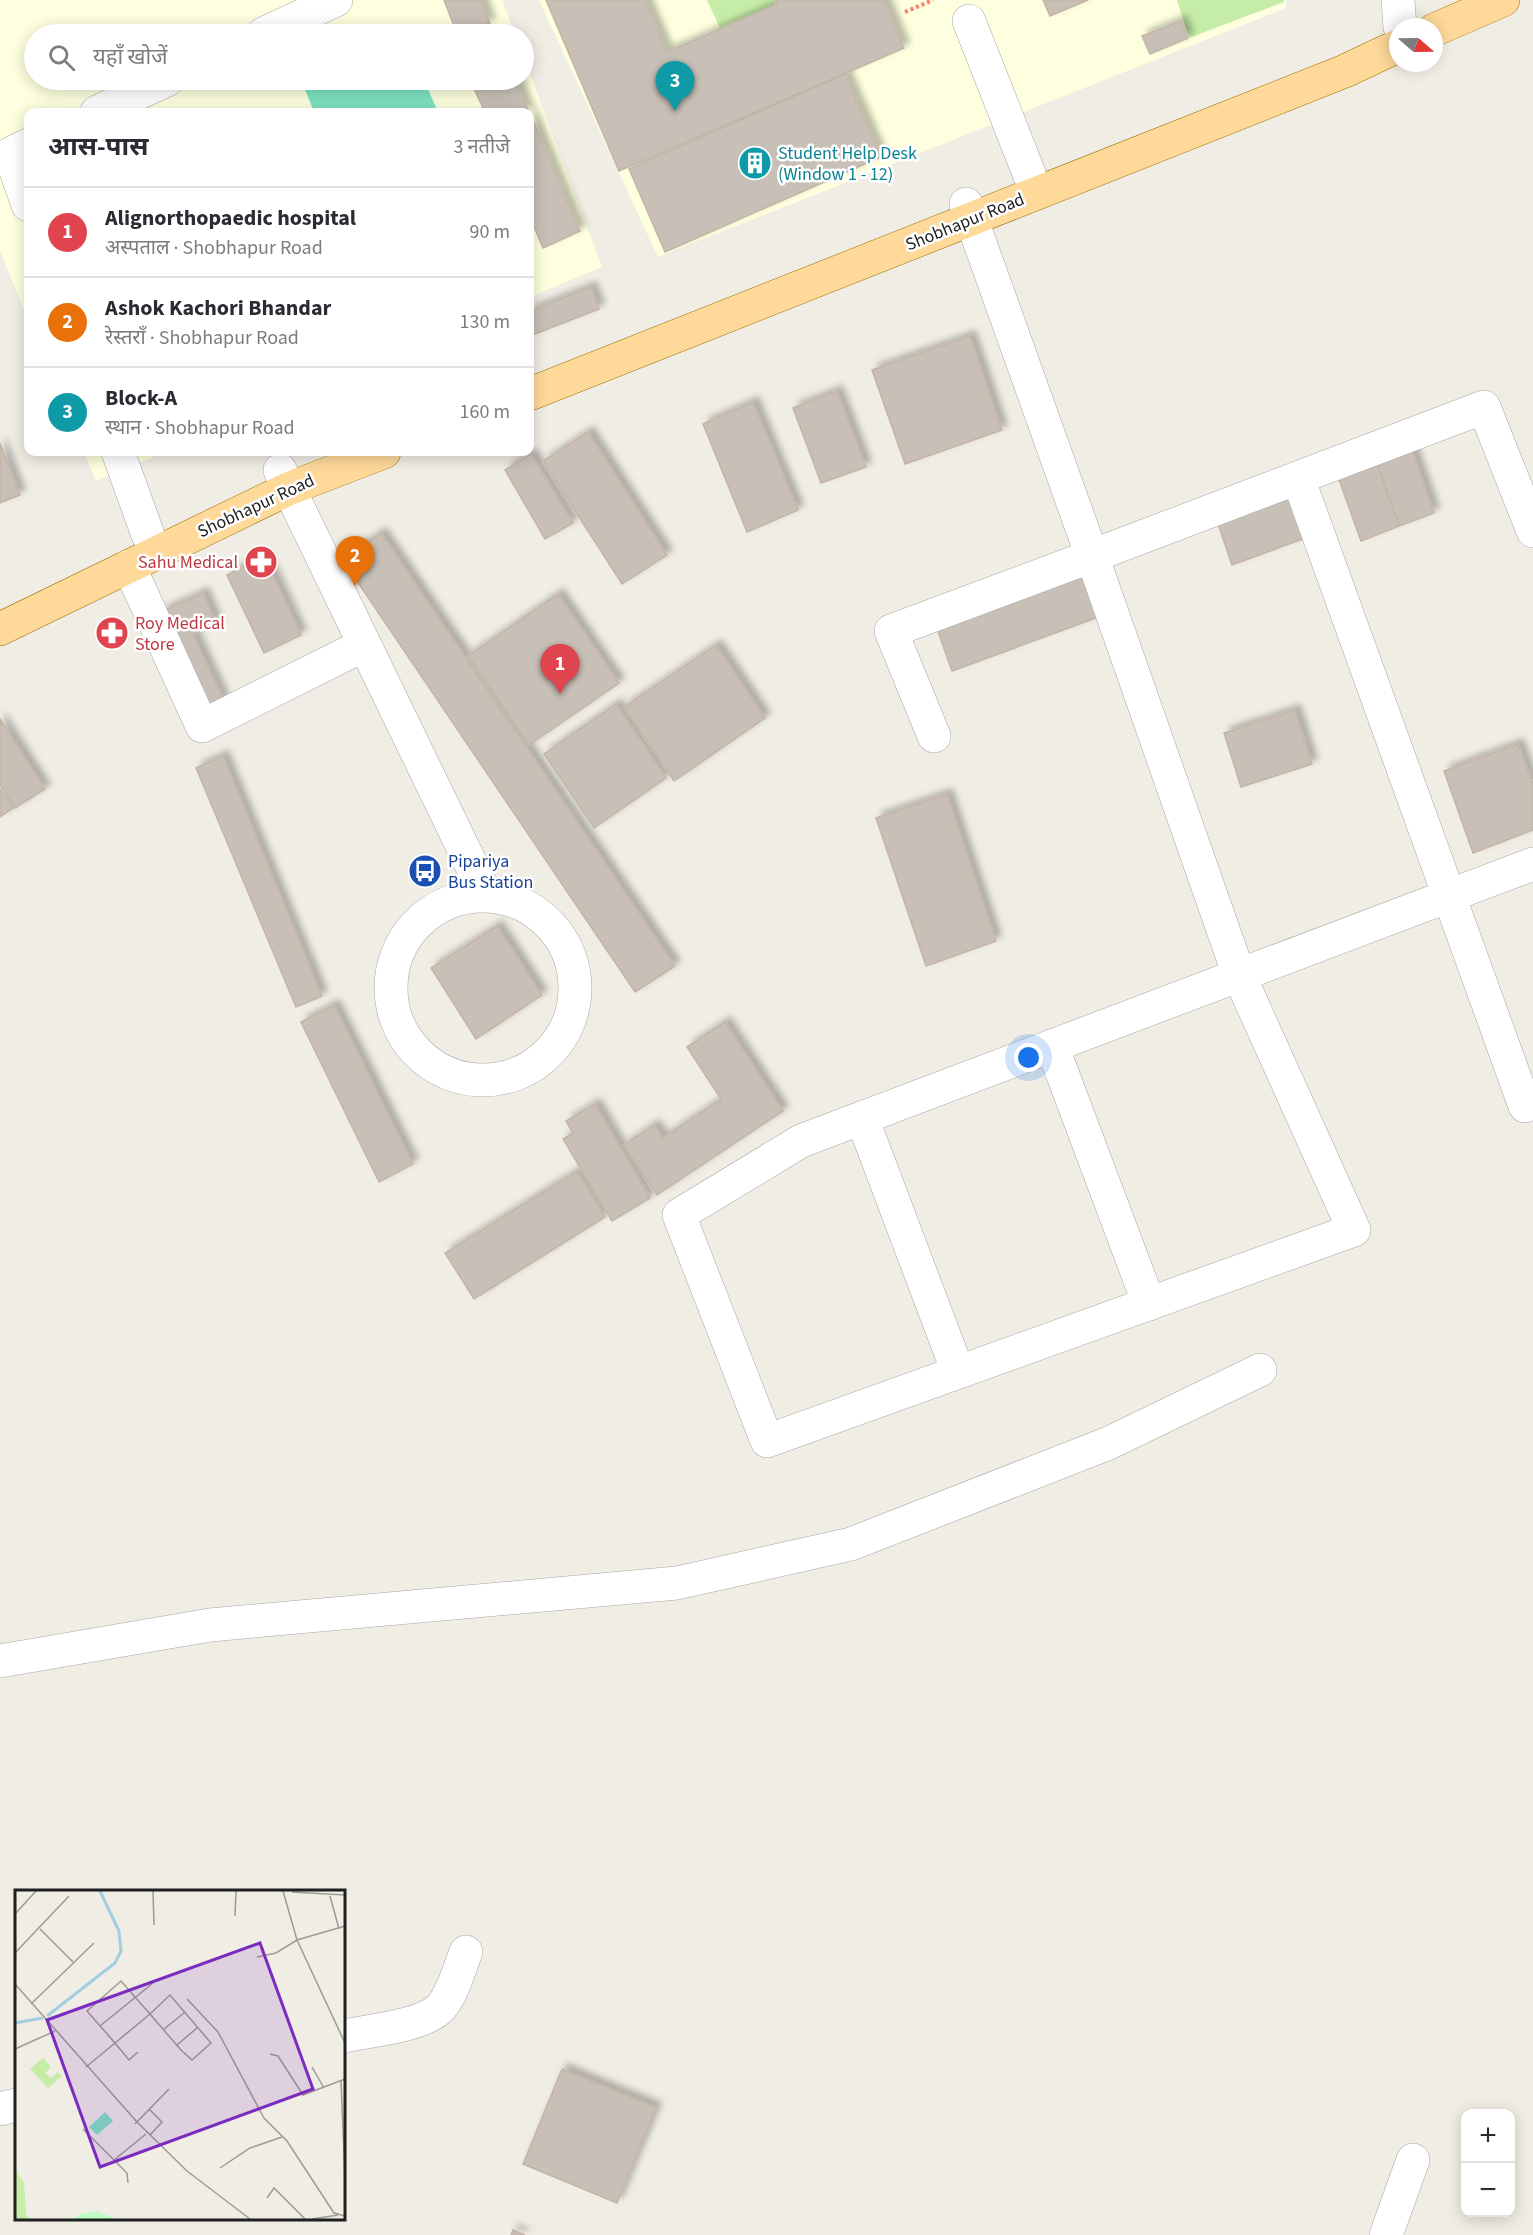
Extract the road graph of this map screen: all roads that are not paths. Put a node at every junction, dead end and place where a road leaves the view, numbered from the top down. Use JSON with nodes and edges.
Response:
{"nodes":[{"id":1,"x":336,"y":0,"type":"edge"},
{"id":2,"x":1398,"y":0,"type":"edge"},
{"id":3,"x":1503,"y":0,"type":"edge"},
{"id":4,"x":1399,"y":18,"type":"edge"},
{"id":5,"x":969,"y":21,"type":"dead end"},
{"id":6,"x":284,"y":24,"type":"edge"},
{"id":7,"x":1443,"y":26,"type":"edge"},
{"id":8,"x":1389,"y":48,"type":"edge"},
{"id":9,"x":1389,"y":50,"type":"edge"},
{"id":10,"x":145,"y":90,"type":"edge"},
{"id":11,"x":106,"y":108,"type":"edge"},
{"id":12,"x":13,"y":152,"type":"edge"},
{"id":13,"x":1030,"y":176,"type":"junction"},
{"id":14,"x":24,"y":191,"type":"edge"},
{"id":15,"x":970,"y":211,"type":"junction"},
{"id":16,"x":534,"y":372,"type":"edge"},
{"id":17,"x":534,"y":392,"type":"edge"},
{"id":18,"x":119,"y":456,"type":"edge"},
{"id":19,"x":321,"y":456,"type":"edge"},
{"id":20,"x":369,"y":456,"type":"edge"},
{"id":21,"x":1298,"y":478,"type":"junction"},
{"id":22,"x":284,"y":479,"type":"junction"},
{"id":23,"x":1533,"y":531,"type":"edge"},
{"id":24,"x":147,"y":535,"type":"junction"},
{"id":25,"x":1092,"y":556,"type":"junction"},
{"id":26,"x":129,"y":566,"type":"junction"},
{"id":27,"x":0,"y":607,"type":"edge"},
{"id":28,"x":0,"y":629,"type":"edge"},
{"id":29,"x":364,"y":645,"type":"junction"},
{"id":30,"x":934,"y":736,"type":"dead end"},
{"id":31,"x":1533,"y":864,"type":"edge"},
{"id":32,"x":486,"y":895,"type":"junction"},
{"id":33,"x":1451,"y":896,"type":"junction"},
{"id":34,"x":1239,"y":975,"type":"junction"},
{"id":35,"x":1052,"y":1046,"type":"junction"},
{"id":36,"x":1525,"y":1106,"type":"dead end"},
{"id":37,"x":862,"y":1118,"type":"junction"},
{"id":38,"x":1149,"y":1304,"type":"junction"},
{"id":39,"x":1260,"y":1370,"type":"dead end"},
{"id":40,"x":958,"y":1372,"type":"junction"},
{"id":41,"x":0,"y":1661,"type":"edge"},
{"id":42,"x":466,"y":1952,"type":"dead end"},
{"id":43,"x":345,"y":2036,"type":"edge"},
{"id":44,"x":15,"y":2105,"type":"edge"},
{"id":45,"x":0,"y":2109,"type":"edge"},
{"id":46,"x":1413,"y":2160,"type":"dead end"},
{"id":47,"x":1386,"y":2235,"type":"edge"}],
"edges":[{"from":1,"to":6,"type":"street"},
{"from":2,"to":4,"type":"street"},
{"from":3,"to":7,"type":"main road"},
{"from":5,"to":13,"type":"street"},
{"from":8,"to":13,"type":"main road","name":"Shobhapur Road"},
{"from":9,"to":15,"type":"main road","name":"Shobhapur Road"},
{"from":10,"to":11,"type":"street"},
{"from":12,"to":14,"type":"street"},
{"from":13,"to":15,"type":"main road","name":"Shobhapur Road"},
{"from":15,"to":16,"type":"main road","name":"Shobhapur Road"},
{"from":15,"to":17,"type":"main road","name":"Shobhapur Road"},
{"from":15,"to":25,"type":"street"},
{"from":18,"to":24,"type":"street"},
{"from":19,"to":22,"type":"main road","name":"Shobhapur Road"},
{"from":20,"to":22,"type":"main road","name":"Shobhapur Road"},
{"from":21,"to":23,"type":"street"},
{"from":21,"to":25,"type":"street"},
{"from":21,"to":33,"type":"street"},
{"from":22,"to":24,"type":"main road","name":"Shobhapur Road"},
{"from":22,"to":26,"type":"main road","name":"Shobhapur Road"},
{"from":22,"to":29,"type":"street"},
{"from":24,"to":27,"type":"main road","name":"Shobhapur Road"},
{"from":25,"to":30,"type":"street"},
{"from":25,"to":34,"type":"street"},
{"from":26,"to":28,"type":"main road","name":"Shobhapur Road"},
{"from":26,"to":29,"type":"street"},
{"from":29,"to":32,"type":"street"},
{"from":31,"to":33,"type":"street"},
{"from":32,"to":32,"type":"street"},
{"from":33,"to":34,"type":"street"},
{"from":33,"to":36,"type":"street"},
{"from":34,"to":35,"type":"street"},
{"from":34,"to":38,"type":"street"},
{"from":35,"to":37,"type":"street"},
{"from":35,"to":38,"type":"street"},
{"from":37,"to":40,"type":"street"},
{"from":37,"to":40,"type":"street"},
{"from":38,"to":40,"type":"street"},
{"from":39,"to":41,"type":"street"},
{"from":42,"to":43,"type":"street"},
{"from":44,"to":45,"type":"street"},
{"from":46,"to":47,"type":"street"}]}
